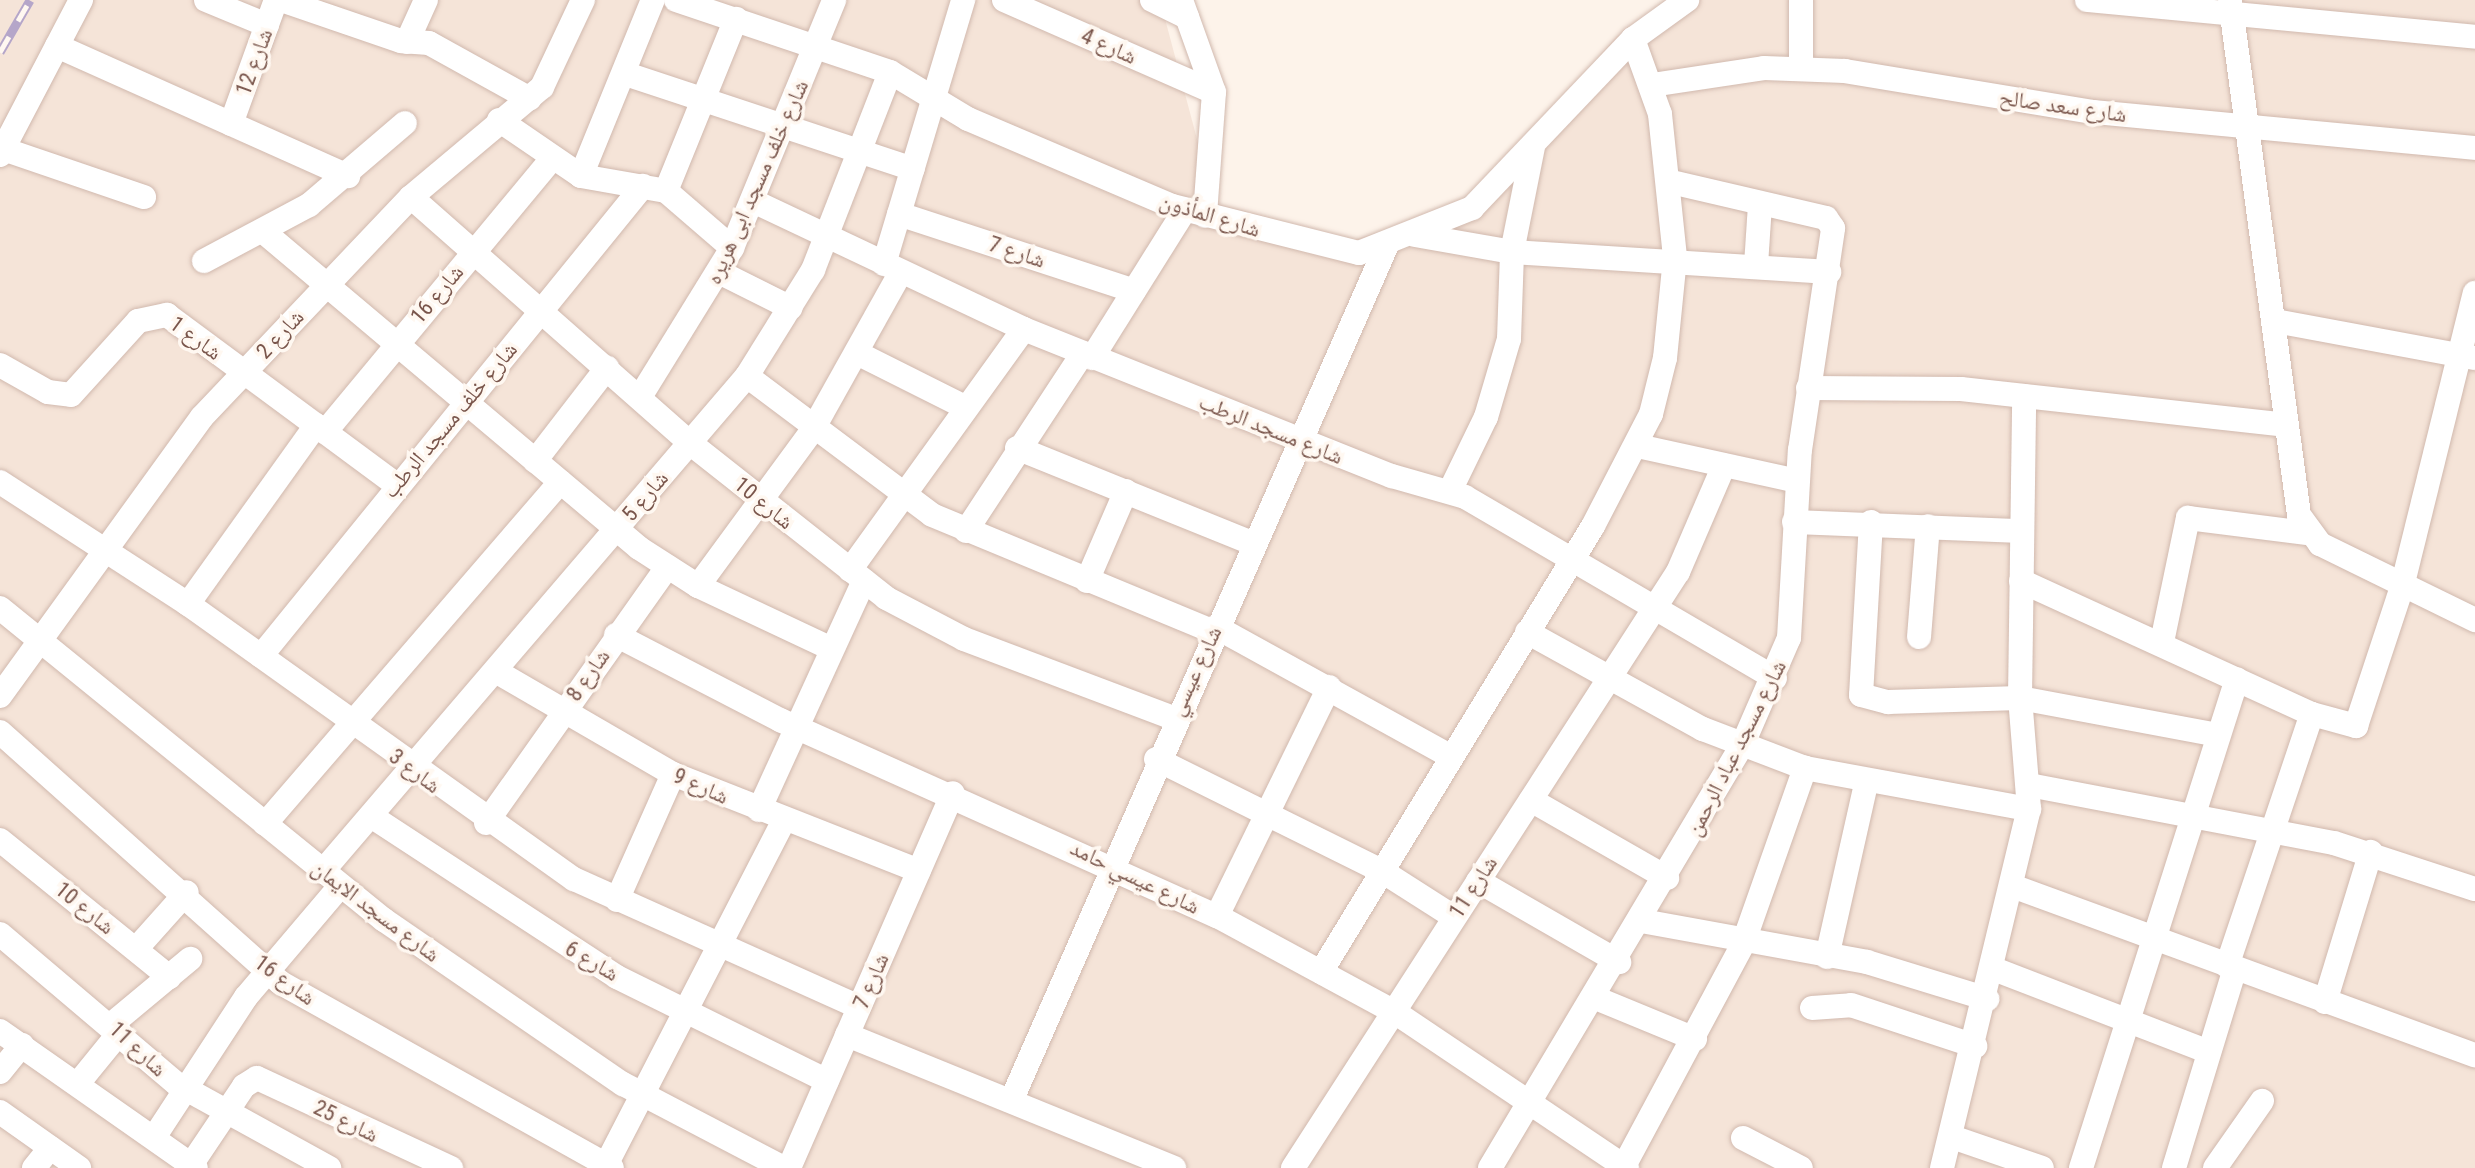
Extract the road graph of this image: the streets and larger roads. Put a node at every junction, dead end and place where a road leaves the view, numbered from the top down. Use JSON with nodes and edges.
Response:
{"nodes":[{"id":1,"x":81,"y":0,"type":"edge"},
{"id":2,"x":206,"y":0,"type":"edge"},
{"id":3,"x":278,"y":0,"type":"edge"},
{"id":4,"x":426,"y":0,"type":"edge"},
{"id":5,"x":583,"y":0,"type":"edge"},
{"id":6,"x":653,"y":0,"type":"edge"},
{"id":7,"x":676,"y":0,"type":"edge"},
{"id":8,"x":834,"y":0,"type":"edge"},
{"id":9,"x":963,"y":0,"type":"edge"},
{"id":10,"x":1006,"y":0,"type":"edge"},
{"id":11,"x":1152,"y":0,"type":"edge"},
{"id":12,"x":1687,"y":0,"type":"edge"},
{"id":13,"x":1801,"y":0,"type":"edge"},
{"id":14,"x":2087,"y":0,"type":"edge"},
{"id":15,"x":2231,"y":5,"type":"edge"},
{"id":16,"x":1184,"y":8,"type":"edge"},
{"id":17,"x":736,"y":19,"type":"junction"},
{"id":18,"x":267,"y":25,"type":"junction"},
{"id":19,"x":2475,"y":37,"type":"edge"},
{"id":20,"x":1633,"y":39,"type":"junction"},
{"id":21,"x":407,"y":42,"type":"junction"},
{"id":22,"x":818,"y":45,"type":"junction"},
{"id":23,"x":57,"y":46,"type":"junction"},
{"id":24,"x":1801,"y":68,"type":"junction"},
{"id":25,"x":890,"y":72,"type":"junction"},
{"id":26,"x":626,"y":74,"type":"junction"},
{"id":27,"x":1652,"y":85,"type":"junction"},
{"id":28,"x":1214,"y":92,"type":"junction"},
{"id":29,"x":934,"y":97,"type":"junction"},
{"id":30,"x":530,"y":99,"type":"junction"},
{"id":31,"x":701,"y":99,"type":"junction"},
{"id":32,"x":499,"y":120,"type":"junction"},
{"id":33,"x":405,"y":123,"type":"dead end"},
{"id":34,"x":231,"y":124,"type":"junction"},
{"id":35,"x":786,"y":125,"type":"junction"},
{"id":36,"x":2252,"y":126,"type":"junction"},
{"id":37,"x":1533,"y":146,"type":"junction"},
{"id":38,"x":2475,"y":148,"type":"edge"},
{"id":39,"x":860,"y":151,"type":"junction"},
{"id":40,"x":2,"y":152,"type":"edge"},
{"id":41,"x":552,"y":159,"type":"junction"},
{"id":42,"x":913,"y":169,"type":"junction"},
{"id":43,"x":348,"y":176,"type":"junction"},
{"id":44,"x":581,"y":176,"type":"junction"},
{"id":45,"x":1671,"y":182,"type":"junction"},
{"id":46,"x":654,"y":188,"type":"junction"},
{"id":47,"x":144,"y":197,"type":"dead end"},
{"id":48,"x":411,"y":197,"type":"junction"},
{"id":49,"x":753,"y":201,"type":"junction"},
{"id":50,"x":1760,"y":204,"type":"junction"},
{"id":51,"x":1195,"y":213,"type":"junction"},
{"id":52,"x":899,"y":214,"type":"junction"},
{"id":53,"x":265,"y":233,"type":"junction"},
{"id":54,"x":1415,"y":235,"type":"junction"},
{"id":55,"x":828,"y":237,"type":"junction"},
{"id":56,"x":1386,"y":247,"type":"junction"},
{"id":57,"x":732,"y":248,"type":"junction"},
{"id":58,"x":472,"y":251,"type":"junction"},
{"id":59,"x":1512,"y":252,"type":"junction"},
{"id":60,"x":1675,"y":257,"type":"junction"},
{"id":61,"x":204,"y":261,"type":"dead end"},
{"id":62,"x":1756,"y":265,"type":"junction"},
{"id":63,"x":893,"y":268,"type":"junction"},
{"id":64,"x":719,"y":272,"type":"junction"},
{"id":65,"x":1829,"y":272,"type":"junction"},
{"id":66,"x":325,"y":286,"type":"junction"},
{"id":67,"x":1134,"y":291,"type":"junction"},
{"id":68,"x":2475,"y":293,"type":"edge"},
{"id":69,"x":791,"y":308,"type":"junction"},
{"id":70,"x":541,"y":312,"type":"junction"},
{"id":71,"x":2275,"y":321,"type":"junction"},
{"id":72,"x":1024,"y":329,"type":"junction"},
{"id":73,"x":396,"y":344,"type":"junction"},
{"id":74,"x":859,"y":354,"type":"junction"},
{"id":75,"x":1087,"y":356,"type":"junction"},
{"id":76,"x":2468,"y":356,"type":"edge"},
{"id":77,"x":0,"y":365,"type":"edge"},
{"id":78,"x":607,"y":368,"type":"junction"},
{"id":79,"x":244,"y":373,"type":"junction"},
{"id":80,"x":747,"y":376,"type":"junction"},
{"id":81,"x":1808,"y":388,"type":"junction"},
{"id":82,"x":2024,"y":396,"type":"junction"},
{"id":83,"x":640,"y":397,"type":"junction"},
{"id":84,"x":465,"y":401,"type":"junction"},
{"id":85,"x":963,"y":406,"type":"junction"},
{"id":86,"x":2285,"y":425,"type":"junction"},
{"id":87,"x":321,"y":429,"type":"junction"},
{"id":88,"x":812,"y":431,"type":"junction"},
{"id":89,"x":1302,"y":441,"type":"junction"},
{"id":90,"x":690,"y":443,"type":"junction"},
{"id":91,"x":1638,"y":446,"type":"junction"},
{"id":92,"x":1017,"y":448,"type":"junction"},
{"id":93,"x":535,"y":461,"type":"junction"},
{"id":94,"x":1724,"y":465,"type":"junction"},
{"id":95,"x":1797,"y":481,"type":"junction"},
{"id":96,"x":0,"y":482,"type":"edge"},
{"id":97,"x":560,"y":482,"type":"junction"},
{"id":98,"x":395,"y":484,"type":"junction"},
{"id":99,"x":1126,"y":491,"type":"junction"},
{"id":100,"x":1450,"y":491,"type":"junction"},
{"id":101,"x":899,"y":495,"type":"junction"},
{"id":102,"x":763,"y":503,"type":"junction"},
{"id":103,"x":1794,"y":522,"type":"junction"},
{"id":104,"x":1871,"y":522,"type":"junction"},
{"id":105,"x":1928,"y":526,"type":"junction"},
{"id":106,"x":616,"y":531,"type":"junction"},
{"id":107,"x":966,"y":531,"type":"junction"},
{"id":108,"x":2022,"y":531,"type":"junction"},
{"id":109,"x":2307,"y":533,"type":"junction"},
{"id":110,"x":1255,"y":544,"type":"junction"},
{"id":111,"x":105,"y":550,"type":"junction"},
{"id":112,"x":1572,"y":559,"type":"junction"},
{"id":113,"x":667,"y":567,"type":"junction"},
{"id":114,"x":857,"y":576,"type":"junction"},
{"id":115,"x":1087,"y":581,"type":"junction"},
{"id":116,"x":2021,"y":581,"type":"junction"},
{"id":117,"x":698,"y":586,"type":"junction"},
{"id":118,"x":2402,"y":587,"type":"junction"},
{"id":119,"x":188,"y":604,"type":"junction"},
{"id":120,"x":1654,"y":607,"type":"junction"},
{"id":121,"x":0,"y":608,"type":"edge"},
{"id":122,"x":2475,"y":620,"type":"edge"},
{"id":123,"x":1215,"y":630,"type":"junction"},
{"id":124,"x":1527,"y":632,"type":"junction"},
{"id":125,"x":616,"y":635,"type":"junction"},
{"id":126,"x":1919,"y":637,"type":"dead end"},
{"id":127,"x":41,"y":640,"type":"junction"},
{"id":128,"x":2162,"y":642,"type":"junction"},
{"id":129,"x":832,"y":649,"type":"junction"},
{"id":130,"x":261,"y":656,"type":"junction"},
{"id":131,"x":497,"y":672,"type":"junction"},
{"id":132,"x":1775,"y":678,"type":"junction"},
{"id":133,"x":1609,"y":679,"type":"junction"},
{"id":134,"x":2237,"y":679,"type":"junction"},
{"id":135,"x":1329,"y":687,"type":"junction"},
{"id":136,"x":0,"y":696,"type":"edge"},
{"id":137,"x":2020,"y":698,"type":"junction"},
{"id":138,"x":564,"y":713,"type":"junction"},
{"id":139,"x":2312,"y":714,"type":"junction"},
{"id":140,"x":1173,"y":718,"type":"junction"},
{"id":141,"x":354,"y":724,"type":"junction"},
{"id":142,"x":797,"y":727,"type":"junction"},
{"id":143,"x":0,"y":732,"type":"edge"},
{"id":144,"x":2217,"y":735,"type":"junction"},
{"id":145,"x":1742,"y":746,"type":"junction"},
{"id":146,"x":1450,"y":756,"type":"junction"},
{"id":147,"x":1156,"y":759,"type":"junction"},
{"id":148,"x":1805,"y":768,"type":"junction"},
{"id":149,"x":412,"y":770,"type":"junction"},
{"id":150,"x":673,"y":774,"type":"junction"},
{"id":151,"x":1866,"y":784,"type":"junction"},
{"id":152,"x":953,"y":793,"type":"junction"},
{"id":153,"x":2029,"y":797,"type":"junction"},
{"id":154,"x":1531,"y":800,"type":"junction"},
{"id":155,"x":759,"y":810,"type":"junction"},
{"id":156,"x":1268,"y":811,"type":"junction"},
{"id":157,"x":371,"y":816,"type":"junction"},
{"id":158,"x":2192,"y":818,"type":"junction"},
{"id":159,"x":784,"y":820,"type":"junction"},
{"id":160,"x":486,"y":823,"type":"junction"},
{"id":161,"x":265,"y":824,"type":"junction"},
{"id":162,"x":2270,"y":831,"type":"junction"},
{"id":163,"x":0,"y":840,"type":"edge"},
{"id":164,"x":2371,"y":852,"type":"junction"},
{"id":165,"x":1112,"y":863,"type":"junction"},
{"id":166,"x":919,"y":871,"type":"junction"},
{"id":167,"x":1382,"y":871,"type":"junction"},
{"id":168,"x":1667,"y":878,"type":"junction"},
{"id":169,"x":331,"y":879,"type":"junction"},
{"id":170,"x":1478,"y":881,"type":"junction"},
{"id":171,"x":2015,"y":887,"type":"junction"},
{"id":172,"x":2475,"y":889,"type":"edge"},
{"id":173,"x":187,"y":892,"type":"junction"},
{"id":174,"x":617,"y":900,"type":"junction"},
{"id":175,"x":1217,"y":916,"type":"junction"},
{"id":176,"x":1454,"y":917,"type":"junction"},
{"id":177,"x":1642,"y":921,"type":"junction"},
{"id":178,"x":0,"y":934,"type":"edge"},
{"id":179,"x":2154,"y":938,"type":"junction"},
{"id":180,"x":718,"y":940,"type":"junction"},
{"id":181,"x":1743,"y":944,"type":"junction"},
{"id":182,"x":136,"y":949,"type":"junction"},
{"id":183,"x":1827,"y":957,"type":"junction"},
{"id":184,"x":190,"y":959,"type":"dead end"},
{"id":185,"x":1619,"y":962,"type":"junction"},
{"id":186,"x":2231,"y":967,"type":"junction"},
{"id":187,"x":1994,"y":969,"type":"junction"},
{"id":188,"x":268,"y":972,"type":"junction"},
{"id":189,"x":1321,"y":972,"type":"junction"},
{"id":190,"x":169,"y":977,"type":"junction"},
{"id":191,"x":1598,"y":999,"type":"junction"},
{"id":192,"x":1987,"y":999,"type":"junction"},
{"id":193,"x":2325,"y":1002,"type":"junction"},
{"id":194,"x":859,"y":1007,"type":"junction"},
{"id":195,"x":1812,"y":1008,"type":"dead end"},
{"id":196,"x":1393,"y":1011,"type":"junction"},
{"id":197,"x":682,"y":1012,"type":"junction"},
{"id":198,"x":2127,"y":1021,"type":"junction"},
{"id":199,"x":116,"y":1028,"type":"junction"},
{"id":200,"x":0,"y":1031,"type":"edge"},
{"id":201,"x":847,"y":1035,"type":"junction"},
{"id":202,"x":1695,"y":1039,"type":"junction"},
{"id":203,"x":22,"y":1045,"type":"junction"},
{"id":204,"x":1975,"y":1046,"type":"junction"},
{"id":205,"x":2209,"y":1052,"type":"junction"},
{"id":206,"x":2475,"y":1055,"type":"edge"},
{"id":207,"x":0,"y":1072,"type":"edge"},
{"id":208,"x":80,"y":1081,"type":"junction"},
{"id":209,"x":827,"y":1081,"type":"junction"},
{"id":210,"x":186,"y":1088,"type":"junction"},
{"id":211,"x":643,"y":1095,"type":"junction"},
{"id":212,"x":1012,"y":1099,"type":"junction"},
{"id":213,"x":1533,"y":1100,"type":"junction"},
{"id":214,"x":2262,"y":1101,"type":"dead end"},
{"id":215,"x":228,"y":1110,"type":"junction"},
{"id":216,"x":0,"y":1112,"type":"edge"},
{"id":217,"x":155,"y":1136,"type":"junction"},
{"id":218,"x":1952,"y":1137,"type":"junction"},
{"id":219,"x":1743,"y":1138,"type":"dead end"},
{"id":220,"x":50,"y":1148,"type":"junction"},
{"id":221,"x":1149,"y":1163,"type":"edge"},
{"id":222,"x":194,"y":1166,"type":"edge"},
{"id":223,"x":609,"y":1166,"type":"edge"},
{"id":224,"x":1625,"y":1167,"type":"edge"},
{"id":225,"x":34,"y":1168,"type":"edge"},
{"id":226,"x":79,"y":1168,"type":"edge"},
{"id":227,"x":329,"y":1168,"type":"edge"},
{"id":228,"x":451,"y":1168,"type":"edge"},
{"id":229,"x":786,"y":1168,"type":"edge"},
{"id":230,"x":1174,"y":1168,"type":"edge"},
{"id":231,"x":1293,"y":1168,"type":"edge"},
{"id":232,"x":1490,"y":1168,"type":"edge"},
{"id":233,"x":1801,"y":1168,"type":"edge"},
{"id":234,"x":1942,"y":1168,"type":"edge"},
{"id":235,"x":2042,"y":1168,"type":"edge"},
{"id":236,"x":2081,"y":1168,"type":"edge"},
{"id":237,"x":2174,"y":1168,"type":"edge"},
{"id":238,"x":2215,"y":1168,"type":"edge"}],
"edges":[{"from":1,"to":23,"type":"street"},
{"from":2,"to":18,"type":"street"},
{"from":3,"to":18,"type":"street","name":"شارع 12"},
{"from":3,"to":21,"type":"street"},
{"from":4,"to":21,"type":"street"},
{"from":5,"to":30,"type":"street","name":"شارع 2"},
{"from":6,"to":26,"type":"street"},
{"from":7,"to":17,"type":"street","name":"شارع المأذون"},
{"from":8,"to":22,"type":"street","name":"شارع خلف مسجد ابى هريره"},
{"from":9,"to":29,"type":"street"},
{"from":10,"to":28,"type":"street","name":"شارع 4"},
{"from":11,"to":16,"type":"street"},
{"from":12,"to":20,"type":"street","name":"شارع المأذون"},
{"from":13,"to":24,"type":"street"},
{"from":14,"to":15,"type":"street"},
{"from":15,"to":19,"type":"street"},
{"from":15,"to":36,"type":"street"},
{"from":16,"to":28,"type":"street"},
{"from":17,"to":22,"type":"street","name":"شارع المأذون"},
{"from":17,"to":31,"type":"street","name":"شارع خلف مسجد الرطب"},
{"from":18,"to":34,"type":"street","name":"شارع 12"},
{"from":20,"to":27,"type":"street"},
{"from":20,"to":37,"type":"street","name":"شارع المأذون"},
{"from":21,"to":30,"type":"street"},
{"from":22,"to":25,"type":"street","name":"شارع المأذون"},
{"from":22,"to":35,"type":"street","name":"شارع خلف مسجد ابى هريره"},
{"from":23,"to":34,"type":"street"},
{"from":23,"to":40,"type":"street"},
{"from":24,"to":27,"type":"street","name":"شارع سعد صالح"},
{"from":24,"to":36,"type":"street","name":"شارع سعد صالح"},
{"from":25,"to":29,"type":"street","name":"شارع المأذون"},
{"from":25,"to":39,"type":"street","name":"شارع 5"},
{"from":26,"to":31,"type":"street"},
{"from":26,"to":44,"type":"street"},
{"from":27,"to":45,"type":"street"},
{"from":28,"to":51,"type":"street"},
{"from":29,"to":42,"type":"street"},
{"from":29,"to":51,"type":"street","name":"شارع المأذون"},
{"from":30,"to":32,"type":"street","name":"شارع 2"},
{"from":31,"to":35,"type":"street"},
{"from":31,"to":46,"type":"street","name":"شارع خلف مسجد الرطب"},
{"from":32,"to":41,"type":"street"},
{"from":32,"to":48,"type":"street","name":"شارع 2"},
{"from":33,"to":43,"type":"street"},
{"from":34,"to":43,"type":"street"},
{"from":35,"to":39,"type":"street"},
{"from":35,"to":49,"type":"street","name":"شارع خلف مسجد ابى هريره"},
{"from":36,"to":38,"type":"street","name":"شارع سعد صالح"},
{"from":36,"to":71,"type":"street"},
{"from":37,"to":54,"type":"street","name":"شارع المأذون"},
{"from":37,"to":59,"type":"street"},
{"from":39,"to":42,"type":"street"},
{"from":39,"to":55,"type":"street","name":"شارع 5"},
{"from":40,"to":47,"type":"street"},
{"from":41,"to":44,"type":"street"},
{"from":41,"to":58,"type":"street","name":"شارع 16"},
{"from":42,"to":52,"type":"street"},
{"from":43,"to":53,"type":"street"},
{"from":44,"to":46,"type":"street"},
{"from":45,"to":50,"type":"street"},
{"from":45,"to":60,"type":"street"},
{"from":46,"to":57,"type":"street"},
{"from":46,"to":70,"type":"street","name":"شارع خلف مسجد الرطب"},
{"from":48,"to":58,"type":"street","name":"شارع 10"},
{"from":48,"to":66,"type":"street","name":"شارع 2"},
{"from":49,"to":55,"type":"street","name":"شارع مسجد الرطب"},
{"from":49,"to":57,"type":"street","name":"شارع خلف مسجد ابى هريره"},
{"from":50,"to":62,"type":"street"},
{"from":50,"to":65,"type":"street","name":"شارع مسجد عباد الرحمن"},
{"from":51,"to":56,"type":"street","name":"شارع المأذون"},
{"from":51,"to":67,"type":"street"},
{"from":52,"to":63,"type":"street"},
{"from":52,"to":67,"type":"street","name":"شارع 7"},
{"from":53,"to":61,"type":"street"},
{"from":53,"to":66,"type":"street"},
{"from":54,"to":56,"type":"street","name":"شارع المأذون"},
{"from":54,"to":59,"type":"street"},
{"from":55,"to":63,"type":"street","name":"شارع مسجد الرطب"},
{"from":55,"to":69,"type":"street","name":"شارع 5"},
{"from":56,"to":89,"type":"street","name":"شارع عيسي"},
{"from":57,"to":64,"type":"street","name":"شارع خلف مسجد ابى هريره"},
{"from":58,"to":70,"type":"street","name":"شارع 10"},
{"from":58,"to":73,"type":"street","name":"شارع 16"},
{"from":59,"to":60,"type":"street"},
{"from":59,"to":100,"type":"street"},
{"from":60,"to":62,"type":"street"},
{"from":60,"to":91,"type":"street"},
{"from":62,"to":65,"type":"street"},
{"from":63,"to":72,"type":"street","name":"شارع مسجد الرطب"},
{"from":63,"to":74,"type":"street"},
{"from":64,"to":69,"type":"street"},
{"from":64,"to":83,"type":"street","name":"شارع خلف مسجد ابى هريره"},
{"from":65,"to":81,"type":"street","name":"شارع مسجد عباد الرحمن"},
{"from":66,"to":73,"type":"street"},
{"from":66,"to":79,"type":"street","name":"شارع 2"},
{"from":67,"to":75,"type":"street"},
{"from":68,"to":76,"type":"street"},
{"from":69,"to":80,"type":"street","name":"شارع 5"},
{"from":70,"to":78,"type":"street","name":"شارع 10"},
{"from":70,"to":84,"type":"street","name":"شارع خلف مسجد الرطب"},
{"from":71,"to":76,"type":"street"},
{"from":71,"to":86,"type":"street"},
{"from":72,"to":75,"type":"street","name":"شارع مسجد الرطب"},
{"from":72,"to":85,"type":"street"},
{"from":73,"to":84,"type":"street"},
{"from":73,"to":87,"type":"street","name":"شارع 16"},
{"from":74,"to":85,"type":"street"},
{"from":74,"to":88,"type":"street"},
{"from":75,"to":89,"type":"street","name":"شارع مسجد الرطب"},
{"from":75,"to":92,"type":"street"},
{"from":76,"to":118,"type":"street"},
{"from":77,"to":79,"type":"street","name":"شارع 1"},
{"from":78,"to":83,"type":"street","name":"شارع 10"},
{"from":78,"to":93,"type":"street"},
{"from":79,"to":87,"type":"street","name":"شارع 1"},
{"from":79,"to":111,"type":"street","name":"شارع 2"},
{"from":80,"to":88,"type":"street"},
{"from":80,"to":90,"type":"street","name":"شارع 5"},
{"from":81,"to":82,"type":"street"},
{"from":81,"to":95,"type":"street","name":"شارع مسجد عباد الرحمن"},
{"from":82,"to":86,"type":"street"},
{"from":82,"to":108,"type":"street"},
{"from":83,"to":90,"type":"street","name":"شارع 10"},
{"from":84,"to":93,"type":"street"},
{"from":84,"to":98,"type":"street","name":"شارع خلف مسجد الرطب"},
{"from":85,"to":101,"type":"street"},
{"from":86,"to":109,"type":"street"},
{"from":87,"to":98,"type":"street","name":"شارع 1"},
{"from":87,"to":119,"type":"street","name":"شارع 16"},
{"from":88,"to":101,"type":"street"},
{"from":88,"to":102,"type":"street"},
{"from":89,"to":100,"type":"street","name":"شارع مسجد الرطب"},
{"from":89,"to":110,"type":"street","name":"شارع عيسي"},
{"from":90,"to":102,"type":"street","name":"شارع 10"},
{"from":90,"to":106,"type":"street","name":"شارع 5"},
{"from":91,"to":94,"type":"street"},
{"from":91,"to":112,"type":"street"},
{"from":92,"to":99,"type":"street"},
{"from":92,"to":107,"type":"street"},
{"from":93,"to":97,"type":"street"},
{"from":94,"to":95,"type":"street"},
{"from":94,"to":120,"type":"street","name":"شارع 11"},
{"from":95,"to":103,"type":"street","name":"شارع مسجد عباد الرحمن"},
{"from":96,"to":111,"type":"street","name":"شارع 3"},
{"from":97,"to":106,"type":"street"},
{"from":97,"to":141,"type":"street"},
{"from":98,"to":130,"type":"street","name":"شارع خلف مسجد الرطب"},
{"from":99,"to":110,"type":"street"},
{"from":99,"to":115,"type":"street"},
{"from":100,"to":112,"type":"street","name":"شارع مسجد الرطب"},
{"from":101,"to":107,"type":"street"},
{"from":101,"to":114,"type":"street"},
{"from":102,"to":114,"type":"street","name":"شارع 10"},
{"from":102,"to":117,"type":"street"},
{"from":103,"to":104,"type":"street"},
{"from":103,"to":132,"type":"street","name":"شارع مسجد عباد الرحمن"},
{"from":104,"to":105,"type":"street"},
{"from":104,"to":137,"type":"street"},
{"from":105,"to":108,"type":"street"},
{"from":105,"to":126,"type":"street"},
{"from":106,"to":113,"type":"street"},
{"from":106,"to":131,"type":"street","name":"شارع 5"},
{"from":107,"to":115,"type":"street"},
{"from":108,"to":116,"type":"street"},
{"from":109,"to":118,"type":"street"},
{"from":109,"to":128,"type":"street"},
{"from":110,"to":123,"type":"street","name":"شارع عيسي"},
{"from":111,"to":119,"type":"street","name":"شارع 3"},
{"from":111,"to":127,"type":"street","name":"شارع 2"},
{"from":112,"to":120,"type":"street","name":"شارع مسجد الرطب"},
{"from":112,"to":124,"type":"street"},
{"from":113,"to":117,"type":"street"},
{"from":113,"to":125,"type":"street","name":"شارع 8"},
{"from":114,"to":129,"type":"street"},
{"from":114,"to":140,"type":"street","name":"شارع 10"},
{"from":115,"to":123,"type":"street"},
{"from":116,"to":128,"type":"street"},
{"from":116,"to":137,"type":"street"},
{"from":117,"to":129,"type":"street"},
{"from":118,"to":122,"type":"street"},
{"from":118,"to":139,"type":"street"},
{"from":119,"to":130,"type":"street","name":"شارع 3"},
{"from":120,"to":132,"type":"street","name":"شارع مسجد الرطب"},
{"from":120,"to":133,"type":"street","name":"شارع 11"},
{"from":121,"to":127,"type":"street","name":"شارع مسجد الايمان"},
{"from":123,"to":135,"type":"street"},
{"from":123,"to":140,"type":"street","name":"شارع عيسي"},
{"from":124,"to":133,"type":"street"},
{"from":124,"to":146,"type":"street"},
{"from":125,"to":138,"type":"street","name":"شارع 8"},
{"from":125,"to":142,"type":"street","name":"شارع عيسي حامد"},
{"from":127,"to":136,"type":"street","name":"شارع 2"},
{"from":127,"to":161,"type":"street","name":"شارع مسجد الايمان"},
{"from":128,"to":134,"type":"street"},
{"from":129,"to":142,"type":"street"},
{"from":130,"to":141,"type":"street","name":"شارع 3"},
{"from":131,"to":138,"type":"street","name":"شارع 9"},
{"from":131,"to":149,"type":"street","name":"شارع 5"},
{"from":132,"to":145,"type":"street","name":"شارع مسجد عباد الرحمن"},
{"from":133,"to":145,"type":"street"},
{"from":133,"to":154,"type":"street","name":"شارع 11"},
{"from":134,"to":139,"type":"street"},
{"from":134,"to":144,"type":"street"},
{"from":135,"to":146,"type":"street"},
{"from":135,"to":156,"type":"street"},
{"from":137,"to":144,"type":"street"},
{"from":137,"to":153,"type":"street"},
{"from":138,"to":150,"type":"street","name":"شارع 9"},
{"from":138,"to":160,"type":"street","name":"شارع 8"},
{"from":139,"to":162,"type":"street"},
{"from":140,"to":147,"type":"street","name":"شارع عيسي"},
{"from":141,"to":149,"type":"street","name":"شارع 3"},
{"from":141,"to":161,"type":"street"},
{"from":142,"to":152,"type":"street","name":"شارع عيسي حامد"},
{"from":142,"to":155,"type":"street"},
{"from":143,"to":173,"type":"street","name":"شارع 16"},
{"from":144,"to":158,"type":"street"},
{"from":145,"to":148,"type":"street"},
{"from":145,"to":168,"type":"street","name":"شارع مسجد عباد الرحمن"},
{"from":146,"to":167,"type":"street"},
{"from":147,"to":156,"type":"street"},
{"from":147,"to":165,"type":"street","name":"شارع عيسي"},
{"from":148,"to":151,"type":"street"},
{"from":148,"to":181,"type":"street"},
{"from":149,"to":157,"type":"street","name":"شارع 5"},
{"from":149,"to":160,"type":"street","name":"شارع 3"},
{"from":150,"to":155,"type":"street","name":"شارع 9"},
{"from":150,"to":174,"type":"street"},
{"from":151,"to":153,"type":"street"},
{"from":151,"to":183,"type":"street"},
{"from":152,"to":165,"type":"street","name":"شارع عيسي حامد"},
{"from":152,"to":166,"type":"street","name":"شارع 7"},
{"from":153,"to":158,"type":"street"},
{"from":153,"to":171,"type":"street"},
{"from":154,"to":168,"type":"street"},
{"from":154,"to":170,"type":"street","name":"شارع 11"},
{"from":155,"to":159,"type":"street","name":"شارع 9"},
{"from":156,"to":167,"type":"street"},
{"from":156,"to":175,"type":"street"},
{"from":157,"to":169,"type":"street","name":"شارع 5"},
{"from":157,"to":197,"type":"street","name":"شارع 6"},
{"from":158,"to":162,"type":"street"},
{"from":158,"to":179,"type":"street"},
{"from":159,"to":166,"type":"street","name":"شارع 9"},
{"from":159,"to":180,"type":"street"},
{"from":160,"to":174,"type":"street","name":"شارع 3"},
{"from":161,"to":169,"type":"street","name":"شارع مسجد الايمان"},
{"from":162,"to":164,"type":"street"},
{"from":162,"to":186,"type":"street"},
{"from":163,"to":182,"type":"street","name":"شارع 10"},
{"from":164,"to":172,"type":"street"},
{"from":164,"to":193,"type":"street"},
{"from":165,"to":175,"type":"street","name":"شارع عيسي حامد"},
{"from":165,"to":212,"type":"street","name":"شارع عيسي"},
{"from":166,"to":194,"type":"street","name":"شارع 7"},
{"from":167,"to":176,"type":"street"},
{"from":167,"to":189,"type":"street"},
{"from":168,"to":177,"type":"street","name":"شارع مسجد عباد الرحمن"},
{"from":169,"to":188,"type":"street","name":"شارع 5"},
{"from":169,"to":211,"type":"street","name":"شارع مسجد الايمان"},
{"from":170,"to":176,"type":"street","name":"شارع 11"},
{"from":170,"to":185,"type":"street"},
{"from":171,"to":179,"type":"street"},
{"from":171,"to":187,"type":"street"},
{"from":173,"to":182,"type":"street"},
{"from":173,"to":188,"type":"street","name":"شارع 16"},
{"from":174,"to":180,"type":"street","name":"شارع 3"},
{"from":175,"to":189,"type":"street","name":"شارع عيسي حامد"},
{"from":176,"to":196,"type":"street","name":"شارع 11"},
{"from":177,"to":181,"type":"street"},
{"from":177,"to":185,"type":"street","name":"شارع مسجد عباد الرحمن"},
{"from":178,"to":199,"type":"street","name":"شارع 11"},
{"from":179,"to":186,"type":"street"},
{"from":179,"to":198,"type":"street"},
{"from":180,"to":194,"type":"street","name":"شارع 3"},
{"from":180,"to":197,"type":"street"},
{"from":181,"to":183,"type":"street"},
{"from":181,"to":202,"type":"street"},
{"from":182,"to":190,"type":"street","name":"شارع 10"},
{"from":183,"to":192,"type":"street"},
{"from":184,"to":190,"type":"street"},
{"from":185,"to":191,"type":"street","name":"شارع مسجد عباد الرحمن"},
{"from":186,"to":193,"type":"street"},
{"from":186,"to":205,"type":"street"},
{"from":187,"to":192,"type":"street"},
{"from":187,"to":198,"type":"street"},
{"from":188,"to":210,"type":"street","name":"شارع 5"},
{"from":188,"to":223,"type":"street","name":"شارع 16"},
{"from":189,"to":196,"type":"street","name":"شارع عيسي حامد"},
{"from":190,"to":199,"type":"street"},
{"from":191,"to":202,"type":"street"},
{"from":191,"to":213,"type":"street","name":"شارع مسجد عباد الرحمن"},
{"from":192,"to":204,"type":"street"},
{"from":193,"to":206,"type":"street"},
{"from":194,"to":201,"type":"street","name":"شارع 7"},
{"from":195,"to":204,"type":"street"},
{"from":196,"to":213,"type":"street","name":"شارع عيسي حامد"},
{"from":196,"to":231,"type":"street","name":"شارع 11"},
{"from":197,"to":209,"type":"street","name":"شارع 6"},
{"from":197,"to":211,"type":"street"},
{"from":198,"to":205,"type":"street"},
{"from":198,"to":236,"type":"street"},
{"from":199,"to":208,"type":"street"},
{"from":199,"to":210,"type":"street","name":"شارع 11"},
{"from":200,"to":203,"type":"street"},
{"from":201,"to":209,"type":"street","name":"شارع 7"},
{"from":201,"to":212,"type":"street"},
{"from":202,"to":224,"type":"street"},
{"from":203,"to":207,"type":"street"},
{"from":203,"to":208,"type":"street"},
{"from":204,"to":218,"type":"street"},
{"from":205,"to":237,"type":"street"},
{"from":208,"to":217,"type":"street"},
{"from":209,"to":229,"type":"street","name":"شارع 7"},
{"from":210,"to":215,"type":"street","name":"شارع 11"},
{"from":210,"to":217,"type":"street","name":"شارع 5"},
{"from":211,"to":223,"type":"street"},
{"from":211,"to":229,"type":"street","name":"شارع مسجد الايمان"},
{"from":212,"to":221,"type":"street"},
{"from":213,"to":224,"type":"street","name":"شارع عيسي حامد"},
{"from":213,"to":232,"type":"street","name":"شارع مسجد عباد الرحمن"},
{"from":214,"to":238,"type":"street"},
{"from":215,"to":222,"type":"street"},
{"from":215,"to":227,"type":"street","name":"شارع 11"},
{"from":215,"to":228,"type":"street","name":"شارع 25"},
{"from":216,"to":220,"type":"street"},
{"from":217,"to":222,"type":"street"},
{"from":218,"to":234,"type":"street"},
{"from":218,"to":235,"type":"street"},
{"from":219,"to":233,"type":"street"},
{"from":220,"to":225,"type":"street"},
{"from":220,"to":226,"type":"street"},
{"from":221,"to":230,"type":"street"}]}
